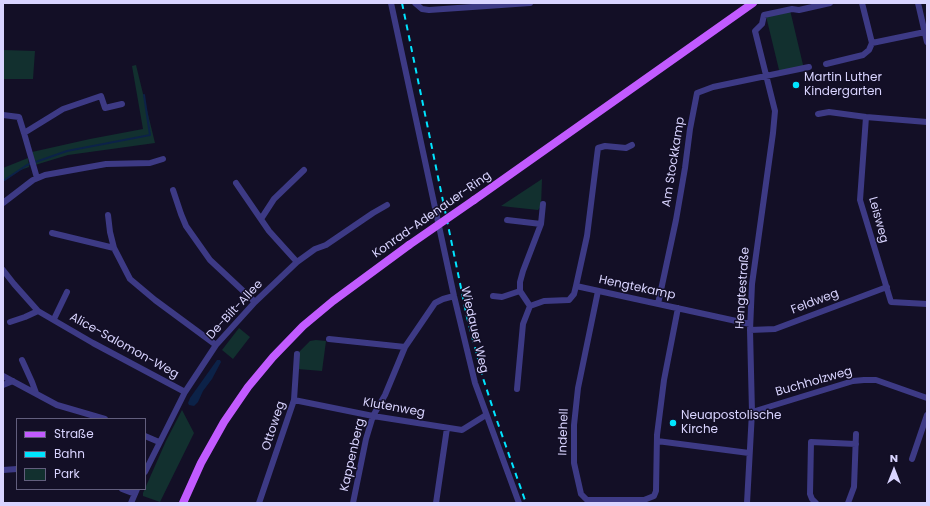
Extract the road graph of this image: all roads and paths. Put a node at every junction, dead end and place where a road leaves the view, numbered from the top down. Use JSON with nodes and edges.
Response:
{"nodes":[{"id":1,"x":391,"y":3,"type":"edge"},
{"id":2,"x":415,"y":3,"type":"edge"},
{"id":3,"x":530,"y":3,"type":"edge"},
{"id":4,"x":753,"y":3,"type":"edge"},
{"id":5,"x":830,"y":3,"type":"edge"},
{"id":6,"x":862,"y":3,"type":"edge"},
{"id":7,"x":918,"y":3,"type":"edge"},
{"id":8,"x":925,"y":32,"type":"junction"},
{"id":9,"x":927,"y":42,"type":"edge"},
{"id":10,"x":872,"y":43,"type":"junction"},
{"id":11,"x":826,"y":64,"type":"dead end"},
{"id":12,"x":809,"y":67,"type":"dead end"},
{"id":13,"x":766,"y":77,"type":"junction"},
{"id":14,"x":122,"y":104,"type":"dead end"},
{"id":15,"x":818,"y":114,"type":"dead end"},
{"id":16,"x":3,"y":115,"type":"edge"},
{"id":17,"x":866,"y":117,"type":"junction"},
{"id":18,"x":927,"y":122,"type":"edge"},
{"id":19,"x":24,"y":133,"type":"junction"},
{"id":20,"x":632,"y":145,"type":"dead end"},
{"id":21,"x":162,"y":159,"type":"dead end"},
{"id":22,"x":304,"y":170,"type":"dead end"},
{"id":23,"x":37,"y":178,"type":"junction"},
{"id":24,"x":236,"y":183,"type":"dead end"},
{"id":25,"x":174,"y":190,"type":"dead end"},
{"id":26,"x":3,"y":203,"type":"edge"},
{"id":27,"x":544,"y":204,"type":"dead end"},
{"id":28,"x":387,"y":205,"type":"dead end"},
{"id":29,"x":108,"y":214,"type":"dead end"},
{"id":30,"x":261,"y":219,"type":"junction"},
{"id":31,"x":507,"y":220,"type":"dead end"},
{"id":32,"x":541,"y":224,"type":"junction"},
{"id":33,"x":52,"y":233,"type":"dead end"},
{"id":34,"x":114,"y":248,"type":"junction"},
{"id":35,"x":297,"y":262,"type":"junction"},
{"id":36,"x":3,"y":270,"type":"edge"},
{"id":37,"x":576,"y":286,"type":"junction"},
{"id":38,"x":887,"y":287,"type":"junction"},
{"id":39,"x":520,"y":291,"type":"junction"},
{"id":40,"x":598,"y":291,"type":"junction"},
{"id":41,"x":67,"y":292,"type":"dead end"},
{"id":42,"x":454,"y":296,"type":"junction"},
{"id":43,"x":494,"y":296,"type":"dead end"},
{"id":44,"x":255,"y":302,"type":"junction"},
{"id":45,"x":658,"y":304,"type":"junction"},
{"id":46,"x":927,"y":304,"type":"edge"},
{"id":47,"x":530,"y":306,"type":"junction"},
{"id":48,"x":678,"y":308,"type":"junction"},
{"id":49,"x":38,"y":311,"type":"junction"},
{"id":50,"x":54,"y":319,"type":"junction"},
{"id":51,"x":10,"y":322,"type":"dead end"},
{"id":52,"x":750,"y":327,"type":"junction"},
{"id":53,"x":329,"y":339,"type":"dead end"},
{"id":54,"x":216,"y":345,"type":"junction"},
{"id":55,"x":405,"y":347,"type":"junction"},
{"id":56,"x":297,"y":354,"type":"dead end"},
{"id":57,"x":22,"y":360,"type":"dead end"},
{"id":58,"x":3,"y":376,"type":"edge"},
{"id":59,"x":13,"y":381,"type":"junction"},
{"id":60,"x":3,"y":385,"type":"edge"},
{"id":61,"x":517,"y":389,"type":"dead end"},
{"id":62,"x":36,"y":392,"type":"junction"},
{"id":63,"x":185,"y":392,"type":"junction"},
{"id":64,"x":927,"y":398,"type":"edge"},
{"id":65,"x":294,"y":400,"type":"junction"},
{"id":66,"x":752,"y":412,"type":"junction"},
{"id":67,"x":486,"y":415,"type":"junction"},
{"id":68,"x":927,"y":415,"type":"edge"},
{"id":69,"x":373,"y":416,"type":"junction"},
{"id":70,"x":102,"y":418,"type":"edge"},
{"id":71,"x":447,"y":428,"type":"junction"},
{"id":72,"x":856,"y":434,"type":"dead end"},
{"id":73,"x":146,"y":436,"type":"edge"},
{"id":74,"x":657,"y":441,"type":"junction"},
{"id":75,"x":158,"y":442,"type":"junction"},
{"id":76,"x":856,"y":444,"type":"junction"},
{"id":77,"x":749,"y":453,"type":"junction"},
{"id":78,"x":912,"y":459,"type":"dead end"},
{"id":79,"x":16,"y":469,"type":"edge"},
{"id":80,"x":3,"y":470,"type":"edge"},
{"id":81,"x":146,"y":470,"type":"edge"},
{"id":82,"x":136,"y":491,"type":"edge"},
{"id":83,"x":131,"y":503,"type":"edge"},
{"id":84,"x":183,"y":503,"type":"edge"},
{"id":85,"x":259,"y":503,"type":"edge"},
{"id":86,"x":353,"y":503,"type":"edge"},
{"id":87,"x":436,"y":503,"type":"edge"},
{"id":88,"x":519,"y":503,"type":"edge"},
{"id":89,"x":747,"y":503,"type":"edge"},
{"id":90,"x":816,"y":503,"type":"edge"},
{"id":91,"x":848,"y":503,"type":"edge"}],
"edges":[{"from":1,"to":42,"type":"street","name":"Wiedauer Weg"},
{"from":2,"to":3,"type":"street"},
{"from":4,"to":84,"type":"main road","name":"Konrad-Adenauer-Ring","bridge":true},
{"from":5,"to":13,"type":"street","name":"Hengtestraße"},
{"from":6,"to":10,"type":"street"},
{"from":7,"to":8,"type":"street"},
{"from":8,"to":9,"type":"street"},
{"from":8,"to":10,"type":"street"},
{"from":10,"to":11,"type":"street"},
{"from":12,"to":13,"type":"street"},
{"from":13,"to":45,"type":"street","name":"Am Stockkamp"},
{"from":13,"to":52,"type":"street","name":"Hengtestraße"},
{"from":14,"to":19,"type":"street"},
{"from":15,"to":17,"type":"street"},
{"from":16,"to":19,"type":"street"},
{"from":17,"to":18,"type":"street"},
{"from":17,"to":38,"type":"street","name":"Leisweg"},
{"from":19,"to":23,"type":"street"},
{"from":20,"to":37,"type":"street"},
{"from":21,"to":23,"type":"street"},
{"from":22,"to":30,"type":"street"},
{"from":23,"to":26,"type":"street"},
{"from":24,"to":30,"type":"street"},
{"from":25,"to":44,"type":"street"},
{"from":27,"to":32,"type":"street"},
{"from":28,"to":35,"type":"street","name":"De-Bilt-Allee"},
{"from":29,"to":34,"type":"street"},
{"from":30,"to":35,"type":"street"},
{"from":31,"to":32,"type":"street"},
{"from":32,"to":39,"type":"street"},
{"from":33,"to":34,"type":"street"},
{"from":34,"to":54,"type":"street"},
{"from":35,"to":44,"type":"street","name":"De-Bilt-Allee"},
{"from":36,"to":49,"type":"street","name":"Alice-Salomon-Weg"},
{"from":37,"to":40,"type":"street","name":"Hengtekamp"},
{"from":37,"to":47,"type":"street"},
{"from":38,"to":46,"type":"street","name":"Leisweg"},
{"from":38,"to":52,"type":"street","name":"Feldweg"},
{"from":39,"to":43,"type":"street"},
{"from":39,"to":47,"type":"street"},
{"from":40,"to":45,"type":"street","name":"Hengtekamp"},
{"from":40,"to":74,"type":"street","name":"Indehell"},
{"from":41,"to":50,"type":"street","name":"Alice-Salomon-Weg"},
{"from":42,"to":55,"type":"street","name":"Kappenberg"},
{"from":42,"to":67,"type":"street","name":"Wiedauer Weg"},
{"from":44,"to":54,"type":"street","name":"De-Bilt-Allee"},
{"from":45,"to":48,"type":"street","name":"Hengtekamp"},
{"from":47,"to":61,"type":"street"},
{"from":48,"to":52,"type":"street","name":"Hengtekamp"},
{"from":48,"to":74,"type":"street"},
{"from":49,"to":50,"type":"street","name":"Alice-Salomon-Weg"},
{"from":49,"to":51,"type":"street"},
{"from":50,"to":63,"type":"street","name":"Alice-Salomon-Weg"},
{"from":52,"to":66,"type":"street","name":"Hengtestraße"},
{"from":53,"to":55,"type":"street"},
{"from":54,"to":63,"type":"street","name":"De-Bilt-Allee"},
{"from":55,"to":69,"type":"street","name":"Kappenberg"},
{"from":56,"to":65,"type":"street","name":"Ottoweg"},
{"from":57,"to":62,"type":"street"},
{"from":58,"to":59,"type":"street"},
{"from":59,"to":60,"type":"street"},
{"from":59,"to":62,"type":"street"},
{"from":62,"to":70,"type":"street"},
{"from":63,"to":75,"type":"street","name":"De-Bilt-Allee"},
{"from":64,"to":66,"type":"street","name":"Buchholzweg"},
{"from":65,"to":69,"type":"street","name":"Klutenweg"},
{"from":65,"to":85,"type":"street","name":"Ottoweg"},
{"from":66,"to":77,"type":"street","name":"Hengtestraße"},
{"from":67,"to":71,"type":"street","name":"Klutenweg"},
{"from":67,"to":88,"type":"street","name":"Wiedauer Weg"},
{"from":68,"to":78,"type":"street"},
{"from":69,"to":71,"type":"street","name":"Klutenweg"},
{"from":69,"to":86,"type":"street","name":"Kappenberg"},
{"from":71,"to":87,"type":"street"},
{"from":72,"to":76,"type":"street"},
{"from":73,"to":75,"type":"street"},
{"from":74,"to":77,"type":"street"},
{"from":75,"to":81,"type":"street","name":"De-Bilt-Allee"},
{"from":76,"to":90,"type":"street"},
{"from":76,"to":91,"type":"street"},
{"from":77,"to":89,"type":"street","name":"Hengtestraße"},
{"from":79,"to":80,"type":"street"},
{"from":82,"to":83,"type":"street"}]}
